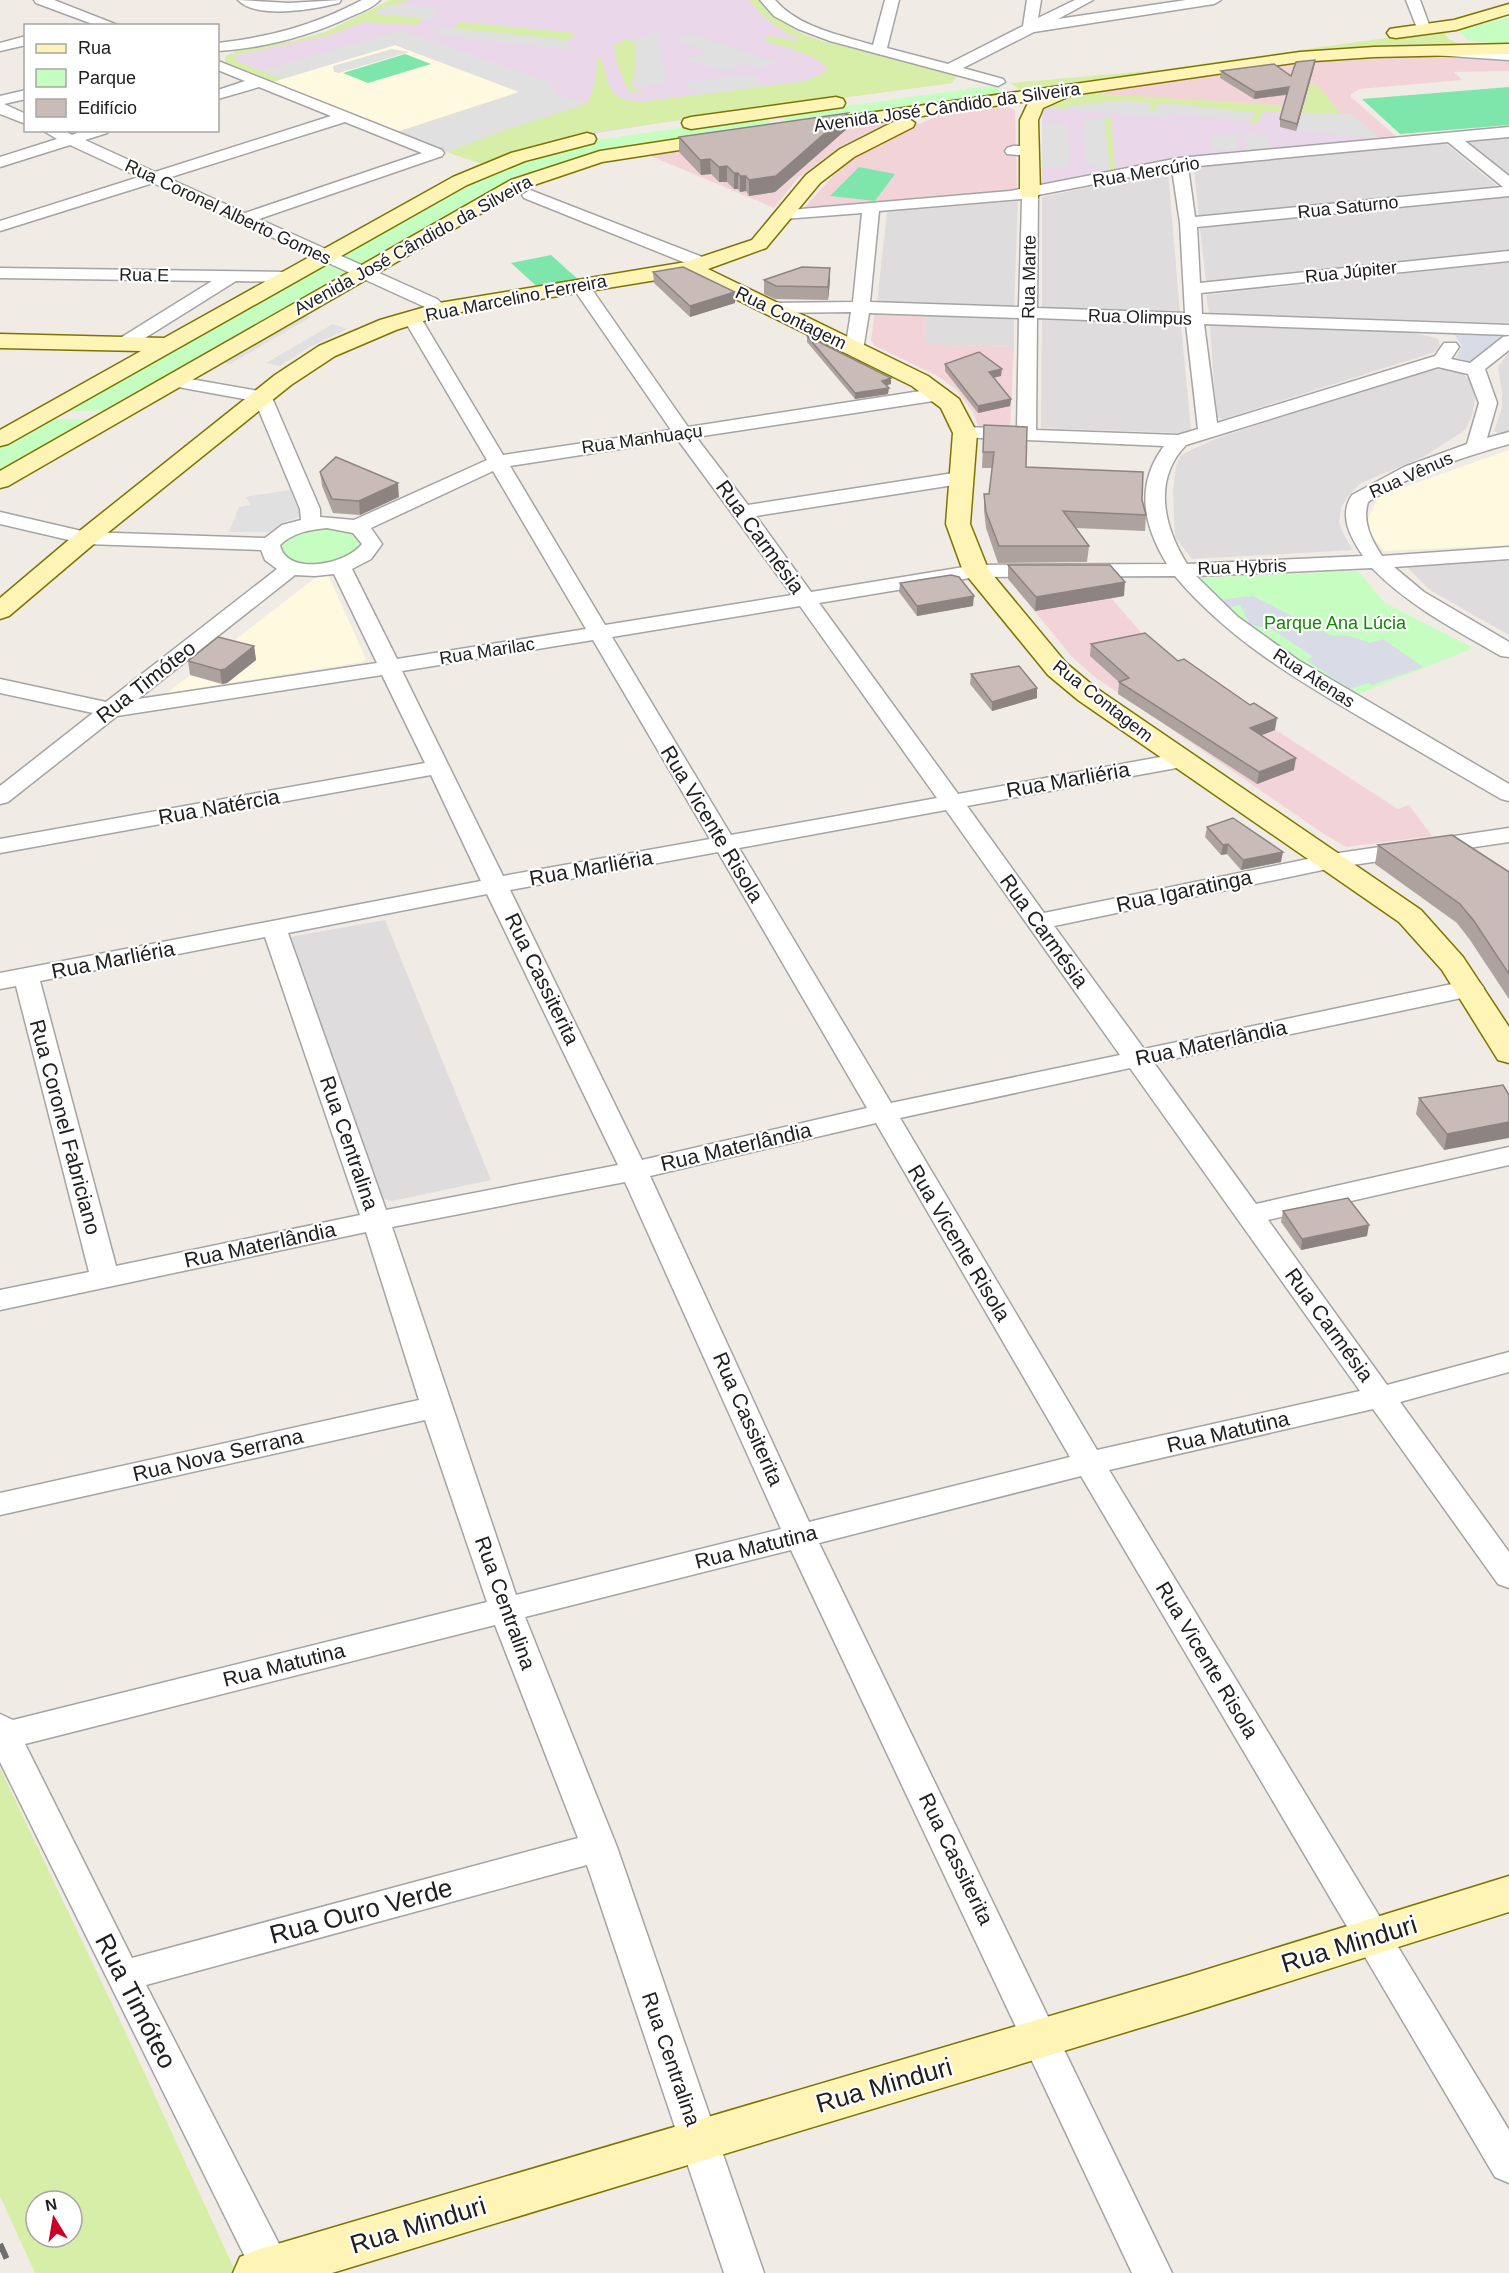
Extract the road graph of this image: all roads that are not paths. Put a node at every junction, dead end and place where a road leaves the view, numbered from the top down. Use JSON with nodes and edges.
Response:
{"nodes":[{"id":1,"x":41,"y":0,"type":"edge"},
{"id":2,"x":245,"y":0,"type":"edge"},
{"id":3,"x":334,"y":0,"type":"edge"},
{"id":4,"x":373,"y":0,"type":"edge"},
{"id":5,"x":767,"y":0,"type":"edge"},
{"id":6,"x":892,"y":0,"type":"edge"},
{"id":7,"x":1034,"y":0,"type":"edge"},
{"id":8,"x":1086,"y":0,"type":"edge"},
{"id":9,"x":1214,"y":0,"type":"edge"},
{"id":10,"x":1413,"y":0,"type":"edge"},
{"id":11,"x":1509,"y":9,"type":"edge"},
{"id":12,"x":97,"y":20,"type":"junction"},
{"id":13,"x":83,"y":24,"type":"edge"},
{"id":14,"x":108,"y":24,"type":"edge"},
{"id":15,"x":1456,"y":25,"type":"junction"},
{"id":16,"x":1030,"y":28,"type":"junction"},
{"id":17,"x":1424,"y":30,"type":"junction"},
{"id":18,"x":24,"y":41,"type":"edge"},
{"id":19,"x":0,"y":47,"type":"edge"},
{"id":20,"x":219,"y":47,"type":"edge"},
{"id":21,"x":879,"y":50,"type":"junction"},
{"id":22,"x":1506,"y":52,"type":"edge"},
{"id":23,"x":219,"y":65,"type":"edge"},
{"id":24,"x":953,"y":68,"type":"junction"},
{"id":25,"x":258,"y":82,"type":"junction"},
{"id":26,"x":998,"y":82,"type":"junction"},
{"id":27,"x":968,"y":86,"type":"junction"},
{"id":28,"x":1078,"y":88,"type":"junction"},
{"id":29,"x":906,"y":94,"type":"dead end"},
{"id":30,"x":24,"y":95,"type":"edge"},
{"id":31,"x":219,"y":95,"type":"edge"},
{"id":32,"x":0,"y":101,"type":"edge"},
{"id":33,"x":987,"y":101,"type":"junction"},
{"id":34,"x":0,"y":108,"type":"edge"},
{"id":35,"x":930,"y":110,"type":"junction"},
{"id":36,"x":344,"y":117,"type":"junction"},
{"id":37,"x":24,"y":119,"type":"edge"},
{"id":38,"x":1029,"y":120,"type":"junction"},
{"id":39,"x":672,"y":125,"type":"dead end"},
{"id":40,"x":796,"y":128,"type":"junction"},
{"id":41,"x":53,"y":132,"type":"edge"},
{"id":42,"x":96,"y":132,"type":"edge"},
{"id":43,"x":1509,"y":132,"type":"edge"},
{"id":44,"x":604,"y":136,"type":"dead end"},
{"id":45,"x":1452,"y":138,"type":"junction"},
{"id":46,"x":70,"y":140,"type":"junction"},
{"id":47,"x":0,"y":162,"type":"edge"},
{"id":48,"x":1179,"y":163,"type":"junction"},
{"id":49,"x":153,"y":177,"type":"junction"},
{"id":50,"x":1509,"y":184,"type":"edge"},
{"id":51,"x":1509,"y":191,"type":"edge"},
{"id":52,"x":1030,"y":193,"type":"junction"},
{"id":53,"x":530,"y":195,"type":"dead end"},
{"id":54,"x":871,"y":208,"type":"junction"},
{"id":55,"x":784,"y":214,"type":"junction"},
{"id":56,"x":243,"y":219,"type":"junction"},
{"id":57,"x":1188,"y":223,"type":"junction"},
{"id":58,"x":0,"y":226,"type":"edge"},
{"id":59,"x":326,"y":256,"type":"junction"},
{"id":60,"x":1509,"y":256,"type":"edge"},
{"id":61,"x":697,"y":266,"type":"junction"},
{"id":62,"x":362,"y":272,"type":"junction"},
{"id":63,"x":0,"y":273,"type":"edge"},
{"id":64,"x":231,"y":277,"type":"junction"},
{"id":65,"x":288,"y":277,"type":"junction"},
{"id":66,"x":580,"y":285,"type":"junction"},
{"id":67,"x":1193,"y":288,"type":"junction"},
{"id":68,"x":770,"y":308,"type":"junction"},
{"id":69,"x":861,"y":308,"type":"junction"},
{"id":70,"x":439,"y":309,"type":"junction"},
{"id":71,"x":1028,"y":314,"type":"junction"},
{"id":72,"x":412,"y":318,"type":"junction"},
{"id":73,"x":1194,"y":319,"type":"junction"},
{"id":74,"x":1423,"y":326,"type":"junction"},
{"id":75,"x":1509,"y":330,"type":"edge"},
{"id":76,"x":0,"y":340,"type":"edge"},
{"id":77,"x":1509,"y":341,"type":"edge"},
{"id":78,"x":123,"y":344,"type":"junction"},
{"id":79,"x":168,"y":345,"type":"junction"},
{"id":80,"x":854,"y":350,"type":"junction"},
{"id":81,"x":1441,"y":360,"type":"junction"},
{"id":82,"x":1475,"y":368,"type":"junction"},
{"id":83,"x":173,"y":381,"type":"junction"},
{"id":84,"x":940,"y":394,"type":"junction"},
{"id":85,"x":263,"y":397,"type":"junction"},
{"id":86,"x":43,"y":415,"type":"junction"},
{"id":87,"x":0,"y":416,"type":"edge"},
{"id":88,"x":112,"y":416,"type":"junction"},
{"id":89,"x":1208,"y":430,"type":"junction"},
{"id":90,"x":683,"y":433,"type":"junction"},
{"id":91,"x":965,"y":433,"type":"junction"},
{"id":92,"x":1026,"y":435,"type":"junction"},
{"id":93,"x":1509,"y":438,"type":"edge"},
{"id":94,"x":0,"y":439,"type":"edge"},
{"id":95,"x":1179,"y":441,"type":"junction"},
{"id":96,"x":1475,"y":448,"type":"junction"},
{"id":97,"x":497,"y":462,"type":"junction"},
{"id":98,"x":960,"y":478,"type":"junction"},
{"id":99,"x":0,"y":481,"type":"edge"},
{"id":100,"x":743,"y":512,"type":"junction"},
{"id":101,"x":0,"y":518,"type":"edge"},
{"id":102,"x":311,"y":523,"type":"junction"},
{"id":103,"x":356,"y":527,"type":"junction"},
{"id":104,"x":86,"y":538,"type":"junction"},
{"id":105,"x":270,"y":544,"type":"junction"},
{"id":106,"x":1509,"y":553,"type":"edge"},
{"id":107,"x":1377,"y":562,"type":"junction"},
{"id":108,"x":292,"y":567,"type":"junction"},
{"id":109,"x":341,"y":567,"type":"junction"},
{"id":110,"x":1181,"y":570,"type":"junction"},
{"id":111,"x":976,"y":572,"type":"junction"},
{"id":112,"x":805,"y":599,"type":"junction"},
{"id":113,"x":0,"y":611,"type":"edge"},
{"id":114,"x":599,"y":633,"type":"junction"},
{"id":115,"x":1509,"y":651,"type":"edge"},
{"id":116,"x":390,"y":667,"type":"junction"},
{"id":117,"x":0,"y":686,"type":"edge"},
{"id":118,"x":111,"y":710,"type":"junction"},
{"id":119,"x":1182,"y":760,"type":"junction"},
{"id":120,"x":439,"y":767,"type":"junction"},
{"id":121,"x":1509,"y":794,"type":"edge"},
{"id":122,"x":0,"y":797,"type":"edge"},
{"id":123,"x":951,"y":801,"type":"junction"},
{"id":124,"x":1509,"y":835,"type":"edge"},
{"id":125,"x":724,"y":844,"type":"junction"},
{"id":126,"x":0,"y":846,"type":"edge"},
{"id":127,"x":1332,"y":861,"type":"junction"},
{"id":128,"x":496,"y":885,"type":"junction"},
{"id":129,"x":1036,"y":921,"type":"junction"},
{"id":130,"x":275,"y":930,"type":"junction"},
{"id":131,"x":13,"y":979,"type":"edge"},
{"id":132,"x":1471,"y":988,"type":"junction"},
{"id":133,"x":1509,"y":1053,"type":"edge"},
{"id":134,"x":1137,"y":1058,"type":"junction"},
{"id":135,"x":882,"y":1113,"type":"junction"},
{"id":136,"x":1509,"y":1156,"type":"edge"},
{"id":137,"x":634,"y":1171,"type":"junction"},
{"id":138,"x":1249,"y":1215,"type":"junction"},
{"id":139,"x":376,"y":1221,"type":"junction"},
{"id":140,"x":105,"y":1277,"type":"junction"},
{"id":141,"x":0,"y":1300,"type":"edge"},
{"id":142,"x":1509,"y":1362,"type":"edge"},
{"id":143,"x":1381,"y":1397,"type":"junction"},
{"id":144,"x":436,"y":1407,"type":"junction"},
{"id":145,"x":1089,"y":1463,"type":"junction"},
{"id":146,"x":0,"y":1504,"type":"edge"},
{"id":147,"x":801,"y":1536,"type":"junction"},
{"id":148,"x":1509,"y":1576,"type":"edge"},
{"id":149,"x":505,"y":1609,"type":"junction"},
{"id":150,"x":2,"y":1732,"type":"edge"},
{"id":151,"x":599,"y":1847,"type":"junction"},
{"id":152,"x":1509,"y":1894,"type":"edge"},
{"id":153,"x":1373,"y":1938,"type":"junction"},
{"id":154,"x":123,"y":1976,"type":"junction"},
{"id":155,"x":1042,"y":2038,"type":"junction"},
{"id":156,"x":699,"y":2139,"type":"junction"},
{"id":157,"x":1509,"y":2165,"type":"edge"},
{"id":158,"x":268,"y":2271,"type":"edge"},
{"id":159,"x":744,"y":2273,"type":"edge"},
{"id":160,"x":1152,"y":2273,"type":"edge"}],
"edges":[{"from":1,"to":12,"type":"street"},
{"from":2,"to":3,"type":"street"},
{"from":4,"to":20,"type":"street"},
{"from":5,"to":21,"type":"street"},
{"from":6,"to":21,"type":"street"},
{"from":7,"to":16,"type":"street"},
{"from":8,"to":16,"type":"street"},
{"from":9,"to":16,"type":"street"},
{"from":10,"to":17,"type":"street"},
{"from":11,"to":15,"type":"main road","name":"Avenida José Cândido da Silveira"},
{"from":12,"to":13,"type":"street"},
{"from":12,"to":14,"type":"street"},
{"from":15,"to":17,"type":"main road","name":"Avenida José Cândido da Silveira"},
{"from":15,"to":22,"type":"main road"},
{"from":16,"to":24,"type":"street"},
{"from":17,"to":26,"type":"main road","name":"Avenida José Cândido da Silveira"},
{"from":18,"to":19,"type":"street"},
{"from":21,"to":24,"type":"street"},
{"from":22,"to":28,"type":"main road","name":"Avenida José Cândido da Silveira"},
{"from":23,"to":25,"type":"street"},
{"from":24,"to":26,"type":"street"},
{"from":24,"to":27,"type":"street"},
{"from":25,"to":31,"type":"street"},
{"from":25,"to":36,"type":"street"},
{"from":26,"to":27,"type":"main road","name":"Avenida José Cândido da Silveira"},
{"from":26,"to":35,"type":"main road"},
{"from":27,"to":29,"type":"main road","name":"Avenida José Cândido da Silveira"},
{"from":28,"to":33,"type":"main road","name":"Avenida José Cândido da Silveira"},
{"from":28,"to":38,"type":"main road"},
{"from":30,"to":32,"type":"street"},
{"from":33,"to":35,"type":"main road","name":"Avenida José Cândido da Silveira"},
{"from":33,"to":38,"type":"main road"},
{"from":34,"to":37,"type":"street"},
{"from":35,"to":40,"type":"main road","name":"Avenida José Cândido da Silveira"},
{"from":35,"to":55,"type":"main road","name":"Rua Marcelino Ferreira"},
{"from":36,"to":49,"type":"street"},
{"from":36,"to":56,"type":"street"},
{"from":38,"to":52,"type":"main road","name":"Rua Marte"},
{"from":39,"to":40,"type":"main road","name":"Avenida José Cândido da Silveira"},
{"from":40,"to":62,"type":"main road","name":"Avenida José Cândido da Silveira"},
{"from":41,"to":46,"type":"street","name":"Rua Coronel Alberto Gomes"},
{"from":42,"to":46,"type":"street"},
{"from":43,"to":45,"type":"street","name":"Rua Mercúrio"},
{"from":44,"to":59,"type":"main road","name":"Avenida José Cândido da Silveira"},
{"from":45,"to":48,"type":"street","name":"Rua Mercúrio"},
{"from":45,"to":50,"type":"street"},
{"from":46,"to":47,"type":"street"},
{"from":46,"to":49,"type":"street","name":"Rua Coronel Alberto Gomes"},
{"from":48,"to":52,"type":"street","name":"Rua Mercúrio"},
{"from":48,"to":57,"type":"street"},
{"from":49,"to":56,"type":"street","name":"Rua Coronel Alberto Gomes"},
{"from":49,"to":58,"type":"street"},
{"from":51,"to":57,"type":"street","name":"Rua Saturno"},
{"from":52,"to":54,"type":"street","name":"Rua Mercúrio"},
{"from":52,"to":71,"type":"street","name":"Rua Marte"},
{"from":53,"to":61,"type":"street"},
{"from":54,"to":55,"type":"street","name":"Rua Mercúrio"},
{"from":54,"to":69,"type":"street"},
{"from":55,"to":61,"type":"main road","name":"Rua Marcelino Ferreira"},
{"from":56,"to":59,"type":"street","name":"Rua Coronel Alberto Gomes"},
{"from":57,"to":67,"type":"street"},
{"from":59,"to":62,"type":"street","name":"Rua Coronel Alberto Gomes"},
{"from":59,"to":65,"type":"main road","name":"Avenida José Cândido da Silveira"},
{"from":60,"to":67,"type":"street","name":"Rua Júpiter"},
{"from":61,"to":66,"type":"main road","name":"Rua Marcelino Ferreira"},
{"from":61,"to":68,"type":"main road","name":"Rua Contagem"},
{"from":62,"to":70,"type":"street","name":"Rua Coronel Alberto Gomes"},
{"from":62,"to":83,"type":"main road","name":"Avenida José Cândido da Silveira"},
{"from":63,"to":64,"type":"street","name":"Rua E"},
{"from":64,"to":65,"type":"street","name":"Rua E"},
{"from":64,"to":78,"type":"street"},
{"from":65,"to":79,"type":"main road","name":"Avenida José Cândido da Silveira"},
{"from":66,"to":70,"type":"main road","name":"Rua Marcelino Ferreira"},
{"from":66,"to":90,"type":"street","name":"Rua Carmésia"},
{"from":67,"to":73,"type":"street"},
{"from":68,"to":69,"type":"street","name":"Rua Olimpus"},
{"from":68,"to":80,"type":"main road","name":"Rua Contagem"},
{"from":69,"to":71,"type":"street","name":"Rua Olimpus"},
{"from":69,"to":80,"type":"street"},
{"from":70,"to":72,"type":"main road","name":"Rua Marcelino Ferreira"},
{"from":71,"to":73,"type":"street","name":"Rua Olimpus"},
{"from":71,"to":92,"type":"street","name":"Rua Marte"},
{"from":72,"to":85,"type":"main road","name":"Rua Marcelino Ferreira"},
{"from":72,"to":97,"type":"street","name":"Rua Vicente Risola"},
{"from":73,"to":74,"type":"street","name":"Rua Olimpus"},
{"from":73,"to":89,"type":"street"},
{"from":74,"to":75,"type":"street","name":"Rua Olimpus"},
{"from":74,"to":81,"type":"street"},
{"from":76,"to":78,"type":"main road"},
{"from":77,"to":82,"type":"street"},
{"from":78,"to":79,"type":"main road"},
{"from":79,"to":86,"type":"main road","name":"Avenida José Cândido da Silveira"},
{"from":80,"to":84,"type":"main road","name":"Rua Contagem"},
{"from":81,"to":82,"type":"street"},
{"from":81,"to":89,"type":"street"},
{"from":82,"to":96,"type":"street"},
{"from":83,"to":85,"type":"street"},
{"from":83,"to":88,"type":"main road","name":"Avenida José Cândido da Silveira"},
{"from":84,"to":90,"type":"street","name":"Rua Manhuaçu"},
{"from":84,"to":91,"type":"main road","name":"Rua Contagem"},
{"from":85,"to":102,"type":"street"},
{"from":85,"to":104,"type":"main road","name":"Rua Marcelino Ferreira"},
{"from":86,"to":87,"type":"main road"},
{"from":86,"to":88,"type":"main road"},
{"from":86,"to":94,"type":"main road","name":"Avenida José Cândido da Silveira"},
{"from":88,"to":99,"type":"main road","name":"Avenida José Cândido da Silveira"},
{"from":89,"to":95,"type":"street"},
{"from":90,"to":97,"type":"street","name":"Rua Manhuaçu"},
{"from":90,"to":100,"type":"street","name":"Rua Carmésia"},
{"from":91,"to":92,"type":"street"},
{"from":91,"to":98,"type":"main road","name":"Rua Contagem"},
{"from":92,"to":95,"type":"street"},
{"from":93,"to":96,"type":"street"},
{"from":95,"to":110,"type":"street","name":"Rua Atenas"},
{"from":96,"to":107,"type":"street","name":"Rua Vênus"},
{"from":97,"to":103,"type":"street","name":"Rua Manhuaçu"},
{"from":97,"to":114,"type":"street","name":"Rua Vicente Risola"},
{"from":98,"to":100,"type":"street"},
{"from":98,"to":111,"type":"main road","name":"Rua Contagem"},
{"from":100,"to":112,"type":"street","name":"Rua Carmésia"},
{"from":101,"to":104,"type":"street"},
{"from":102,"to":103,"type":"street"},
{"from":102,"to":105,"type":"street"},
{"from":103,"to":109,"type":"street"},
{"from":104,"to":105,"type":"street"},
{"from":104,"to":113,"type":"main road","name":"Rua Marcelino Ferreira"},
{"from":105,"to":108,"type":"street"},
{"from":106,"to":107,"type":"street","name":"Rua Hybris"},
{"from":107,"to":110,"type":"street","name":"Rua Hybris"},
{"from":107,"to":115,"type":"street","name":"Rua Vênus"},
{"from":108,"to":109,"type":"street"},
{"from":108,"to":118,"type":"street","name":"Rua Timóteo"},
{"from":109,"to":116,"type":"street","name":"Rua Cassiterita"},
{"from":110,"to":111,"type":"street","name":"Rua Hybris"},
{"from":110,"to":121,"type":"street","name":"Rua Atenas"},
{"from":111,"to":112,"type":"street","name":"Rua Marilac"},
{"from":111,"to":119,"type":"main road","name":"Rua Contagem"},
{"from":112,"to":114,"type":"street","name":"Rua Marilac"},
{"from":112,"to":123,"type":"street","name":"Rua Carmésia"},
{"from":114,"to":116,"type":"street","name":"Rua Marilac"},
{"from":114,"to":125,"type":"street","name":"Rua Vicente Risola"},
{"from":116,"to":118,"type":"street","name":"Rua Marilac"},
{"from":116,"to":120,"type":"street","name":"Rua Cassiterita"},
{"from":117,"to":118,"type":"street","name":"Rua Marilac"},
{"from":118,"to":122,"type":"street","name":"Rua Timóteo"},
{"from":119,"to":123,"type":"street","name":"Rua Marliéria"},
{"from":119,"to":127,"type":"main road","name":"Rua Contagem"},
{"from":120,"to":126,"type":"street","name":"Rua Natércia"},
{"from":120,"to":128,"type":"street","name":"Rua Cassiterita"},
{"from":123,"to":125,"type":"street","name":"Rua Marliéria"},
{"from":123,"to":129,"type":"street","name":"Rua Carmésia"},
{"from":124,"to":127,"type":"street","name":"Rua Igaratinga"},
{"from":125,"to":128,"type":"street","name":"Rua Marliéria"},
{"from":125,"to":135,"type":"street","name":"Rua Vicente Risola"},
{"from":127,"to":129,"type":"street","name":"Rua Igaratinga"},
{"from":127,"to":132,"type":"main road","name":"Rua Contagem"},
{"from":128,"to":130,"type":"street","name":"Rua Marliéria"},
{"from":128,"to":137,"type":"street","name":"Rua Cassiterita"},
{"from":129,"to":134,"type":"street","name":"Rua Carmésia"},
{"from":130,"to":131,"type":"street","name":"Rua Marliéria"},
{"from":130,"to":139,"type":"street","name":"Rua Centralina"},
{"from":131,"to":140,"type":"street","name":"Rua Coronel Fabriciano"},
{"from":132,"to":133,"type":"main road","name":"Rua Contagem"},
{"from":132,"to":134,"type":"street","name":"Rua Materlândia"},
{"from":134,"to":135,"type":"street","name":"Rua Materlândia"},
{"from":134,"to":138,"type":"street","name":"Rua Carmésia"},
{"from":135,"to":137,"type":"street","name":"Rua Materlândia"},
{"from":135,"to":145,"type":"street","name":"Rua Vicente Risola"},
{"from":136,"to":138,"type":"street"},
{"from":137,"to":139,"type":"street","name":"Rua Materlândia"},
{"from":137,"to":147,"type":"street","name":"Rua Cassiterita"},
{"from":138,"to":143,"type":"street","name":"Rua Carmésia"},
{"from":139,"to":140,"type":"street","name":"Rua Materlândia"},
{"from":139,"to":144,"type":"street","name":"Rua Centralina"},
{"from":140,"to":141,"type":"street","name":"Rua Materlândia"},
{"from":142,"to":143,"type":"street","name":"Rua Matutina"},
{"from":143,"to":145,"type":"street","name":"Rua Matutina"},
{"from":143,"to":148,"type":"street","name":"Rua Carmésia"},
{"from":144,"to":146,"type":"street","name":"Rua Nova Serrana"},
{"from":144,"to":149,"type":"street","name":"Rua Centralina"},
{"from":145,"to":147,"type":"street","name":"Rua Matutina"},
{"from":145,"to":153,"type":"street","name":"Rua Vicente Risola"},
{"from":147,"to":149,"type":"street","name":"Rua Matutina"},
{"from":147,"to":155,"type":"street","name":"Rua Cassiterita"},
{"from":149,"to":150,"type":"street","name":"Rua Matutina"},
{"from":149,"to":151,"type":"street","name":"Rua Centralina"},
{"from":150,"to":154,"type":"street","name":"Rua Timóteo"},
{"from":151,"to":154,"type":"street","name":"Rua Ouro Verde"},
{"from":151,"to":156,"type":"street","name":"Rua Centralina"},
{"from":152,"to":153,"type":"main road","name":"Rua Minduri"},
{"from":153,"to":155,"type":"main road","name":"Rua Minduri"},
{"from":153,"to":157,"type":"street","name":"Rua Vicente Risola"},
{"from":154,"to":158,"type":"street","name":"Rua Timóteo"},
{"from":155,"to":156,"type":"main road","name":"Rua Minduri"},
{"from":155,"to":160,"type":"street","name":"Rua Cassiterita"},
{"from":156,"to":158,"type":"main road","name":"Rua Minduri"},
{"from":156,"to":159,"type":"street","name":"Rua Centralina"}]}
